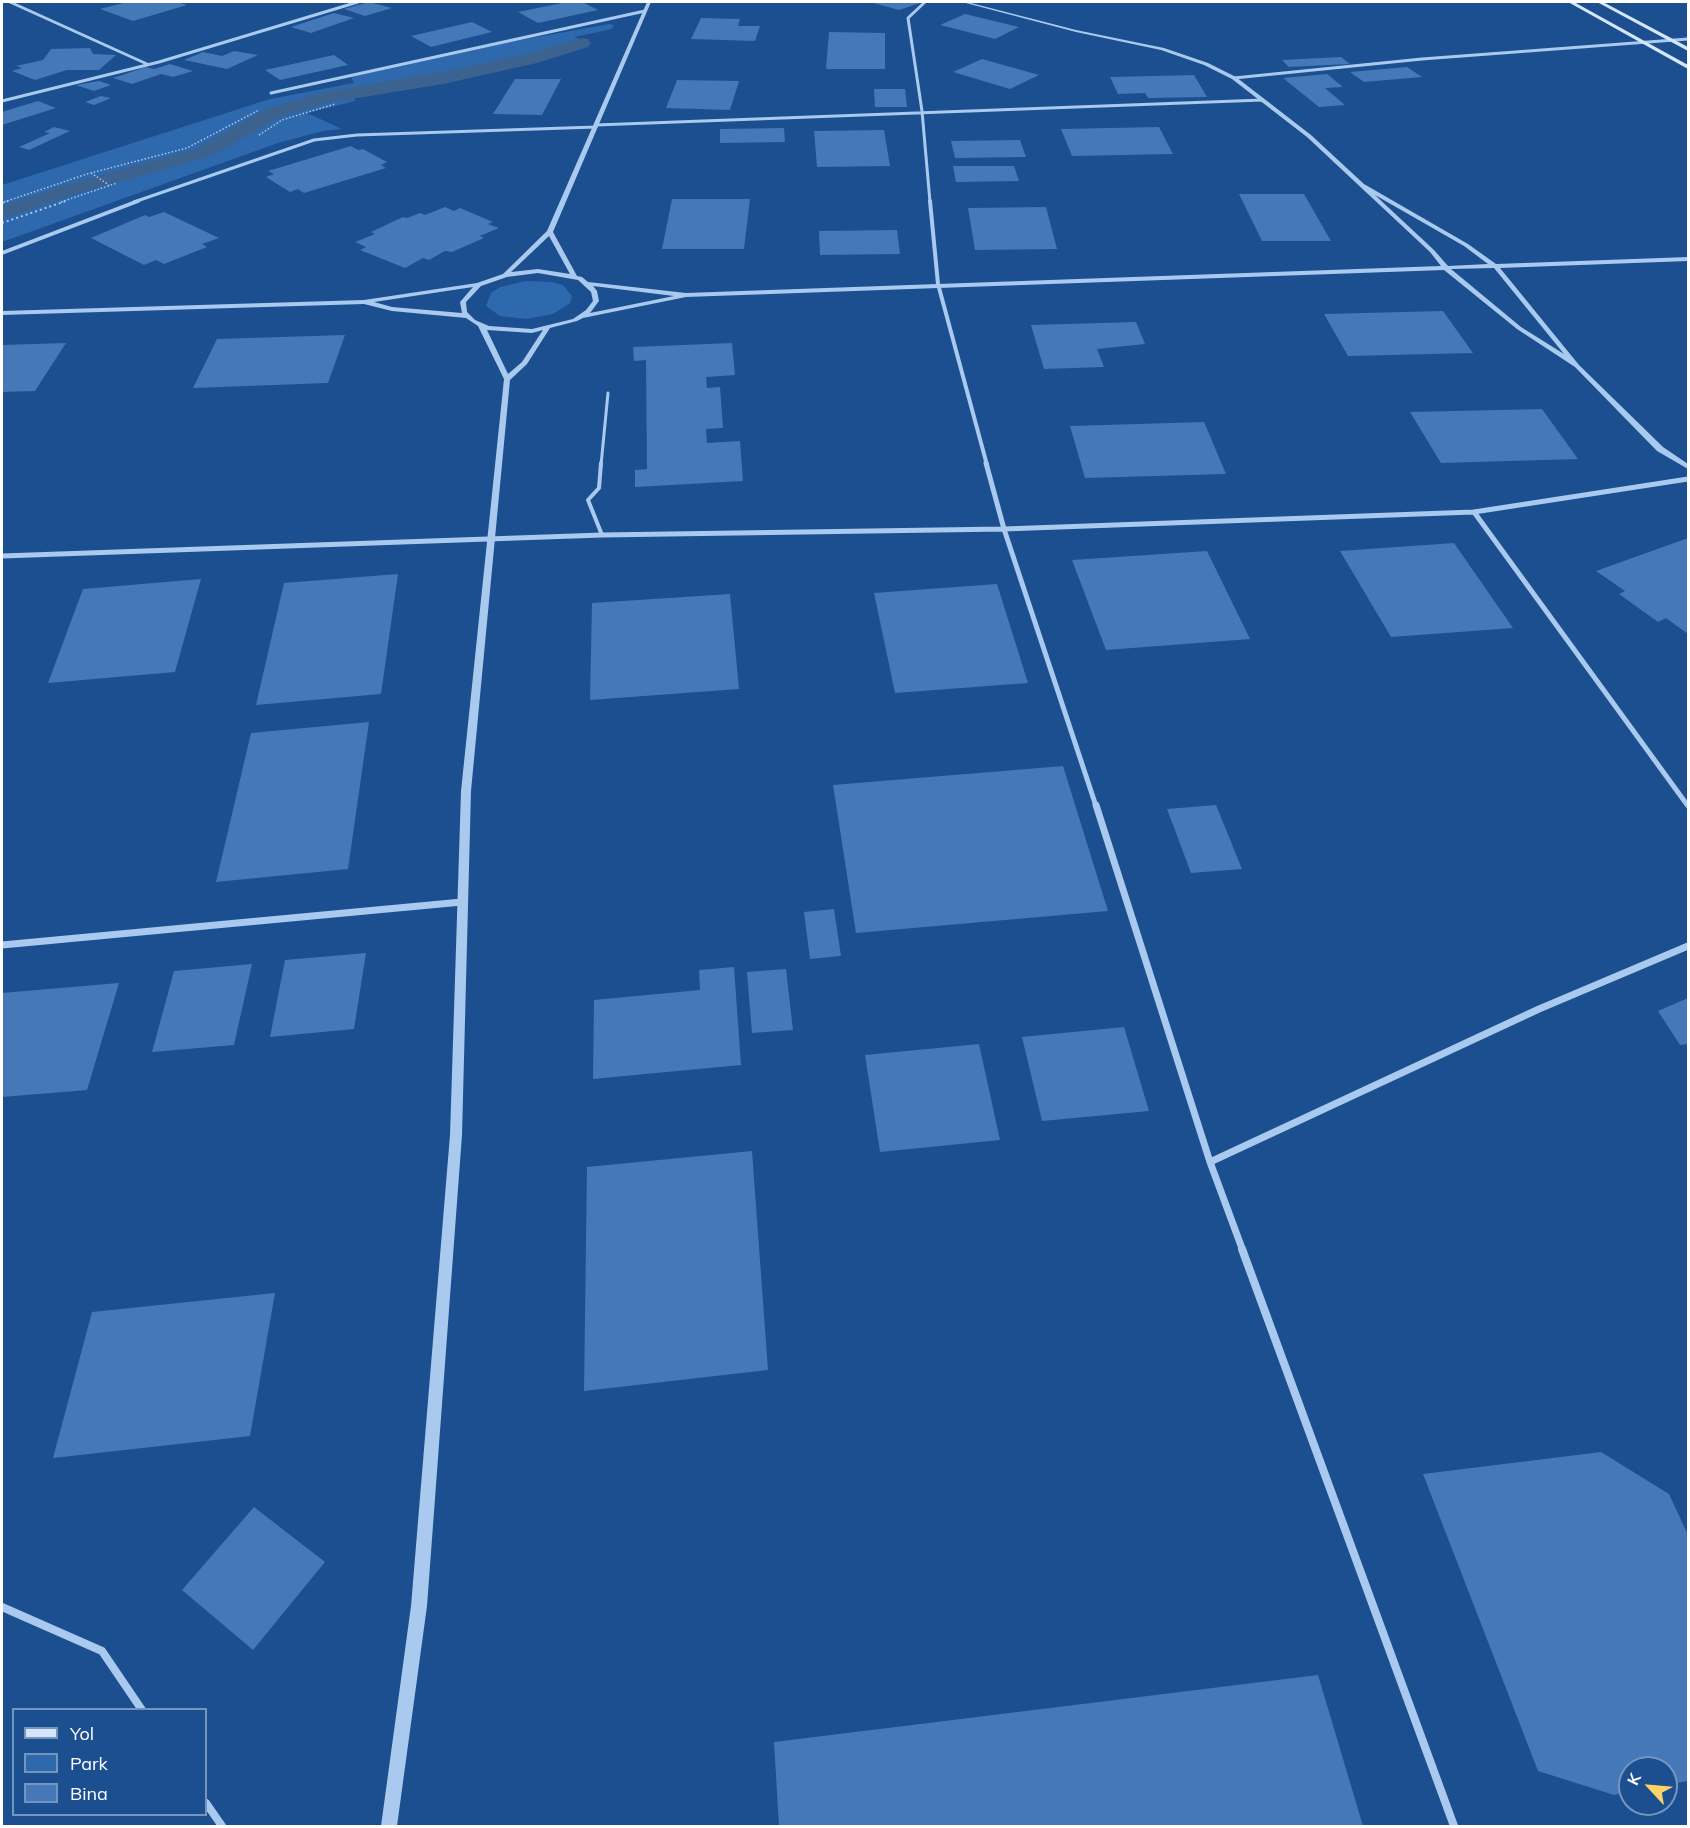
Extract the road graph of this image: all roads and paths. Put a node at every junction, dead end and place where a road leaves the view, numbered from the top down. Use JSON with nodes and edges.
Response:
{"nodes":[{"id":1,"x":10,"y":2,"type":"edge"},
{"id":2,"x":358,"y":2,"type":"edge"},
{"id":3,"x":649,"y":2,"type":"edge"},
{"id":4,"x":925,"y":2,"type":"edge"},
{"id":5,"x":964,"y":2,"type":"edge"},
{"id":6,"x":1571,"y":2,"type":"edge"},
{"id":7,"x":1600,"y":2,"type":"edge"},
{"id":8,"x":645,"y":11,"type":"junction"},
{"id":9,"x":1689,"y":39,"type":"edge"},
{"id":10,"x":1674,"y":40,"type":"junction"},
{"id":11,"x":1643,"y":41,"type":"junction"},
{"id":12,"x":1689,"y":50,"type":"edge"},
{"id":13,"x":148,"y":64,"type":"junction"},
{"id":14,"x":1689,"y":67,"type":"edge"},
{"id":15,"x":1234,"y":78,"type":"junction"},
{"id":16,"x":271,"y":93,"type":"dead end"},
{"id":17,"x":1263,"y":100,"type":"junction"},
{"id":18,"x":2,"y":101,"type":"edge"},
{"id":19,"x":296,"y":111,"type":"dead end"},
{"id":20,"x":922,"y":111,"type":"junction"},
{"id":21,"x":300,"y":113,"type":"dead end"},
{"id":22,"x":596,"y":126,"type":"junction"},
{"id":23,"x":91,"y":173,"type":"dead end"},
{"id":24,"x":109,"y":184,"type":"dead end"},
{"id":25,"x":1364,"y":186,"type":"junction"},
{"id":26,"x":550,"y":232,"type":"junction"},
{"id":27,"x":2,"y":254,"type":"edge"},
{"id":28,"x":1689,"y":259,"type":"edge"},
{"id":29,"x":1496,"y":267,"type":"junction"},
{"id":30,"x":1447,"y":269,"type":"junction"},
{"id":31,"x":506,"y":275,"type":"junction"},
{"id":32,"x":574,"y":276,"type":"junction"},
{"id":33,"x":589,"y":284,"type":"junction"},
{"id":34,"x":938,"y":284,"type":"junction"},
{"id":35,"x":479,"y":285,"type":"junction"},
{"id":36,"x":686,"y":295,"type":"junction"},
{"id":37,"x":364,"y":302,"type":"junction"},
{"id":38,"x":2,"y":313,"type":"edge"},
{"id":39,"x":468,"y":316,"type":"junction"},
{"id":40,"x":581,"y":316,"type":"junction"},
{"id":41,"x":481,"y":325,"type":"junction"},
{"id":42,"x":547,"y":329,"type":"junction"},
{"id":43,"x":1577,"y":366,"type":"junction"},
{"id":44,"x":507,"y":379,"type":"junction"},
{"id":45,"x":608,"y":393,"type":"dead end"},
{"id":46,"x":1689,"y":467,"type":"edge"},
{"id":47,"x":1689,"y":479,"type":"edge"},
{"id":48,"x":1474,"y":512,"type":"junction"},
{"id":49,"x":1004,"y":529,"type":"junction"},
{"id":50,"x":602,"y":535,"type":"junction"},
{"id":51,"x":491,"y":539,"type":"junction"},
{"id":52,"x":2,"y":556,"type":"edge"},
{"id":53,"x":1689,"y":806,"type":"edge"},
{"id":54,"x":462,"y":902,"type":"junction"},
{"id":55,"x":2,"y":945,"type":"edge"},
{"id":56,"x":1689,"y":946,"type":"edge"},
{"id":57,"x":1210,"y":1162,"type":"junction"},
{"id":58,"x":2,"y":1606,"type":"edge"},
{"id":59,"x":141,"y":1708,"type":"edge"},
{"id":60,"x":207,"y":1804,"type":"edge"},
{"id":61,"x":222,"y":1827,"type":"edge"},
{"id":62,"x":389,"y":1827,"type":"edge"},
{"id":63,"x":1454,"y":1827,"type":"edge"}],
"edges":[{"from":1,"to":13,"type":"street"},
{"from":2,"to":13,"type":"street"},
{"from":3,"to":8,"type":"street"},
{"from":4,"to":20,"type":"street"},
{"from":5,"to":15,"type":"street"},
{"from":6,"to":11,"type":"main road"},
{"from":7,"to":10,"type":"main road"},
{"from":8,"to":16,"type":"street"},
{"from":8,"to":22,"type":"street"},
{"from":9,"to":10,"type":"street"},
{"from":10,"to":11,"type":"street"},
{"from":10,"to":12,"type":"main road"},
{"from":11,"to":14,"type":"main road"},
{"from":11,"to":15,"type":"street"},
{"from":13,"to":18,"type":"street"},
{"from":15,"to":17,"type":"street"},
{"from":17,"to":20,"type":"street"},
{"from":17,"to":25,"type":"street"},
{"from":19,"to":21,"type":"path"},
{"from":20,"to":22,"type":"street"},
{"from":20,"to":34,"type":"street"},
{"from":22,"to":26,"type":"street"},
{"from":22,"to":27,"type":"street"},
{"from":23,"to":24,"type":"path"},
{"from":25,"to":29,"type":"street"},
{"from":25,"to":30,"type":"street"},
{"from":26,"to":31,"type":"street"},
{"from":26,"to":32,"type":"street"},
{"from":28,"to":29,"type":"street"},
{"from":29,"to":30,"type":"street"},
{"from":29,"to":43,"type":"street"},
{"from":30,"to":34,"type":"street"},
{"from":30,"to":43,"type":"street"},
{"from":31,"to":32,"type":"street"},
{"from":31,"to":35,"type":"street"},
{"from":32,"to":33,"type":"street"},
{"from":33,"to":36,"type":"street"},
{"from":33,"to":40,"type":"street"},
{"from":34,"to":36,"type":"street"},
{"from":34,"to":49,"type":"street"},
{"from":35,"to":37,"type":"street"},
{"from":35,"to":39,"type":"street"},
{"from":36,"to":40,"type":"street"},
{"from":37,"to":38,"type":"street"},
{"from":37,"to":39,"type":"street"},
{"from":39,"to":41,"type":"street"},
{"from":40,"to":42,"type":"street"},
{"from":41,"to":42,"type":"street"},
{"from":41,"to":44,"type":"street"},
{"from":42,"to":44,"type":"street"},
{"from":43,"to":46,"type":"street"},
{"from":44,"to":51,"type":"street"},
{"from":45,"to":50,"type":"lane"},
{"from":47,"to":48,"type":"street"},
{"from":48,"to":49,"type":"street"},
{"from":48,"to":53,"type":"street"},
{"from":49,"to":50,"type":"street"},
{"from":49,"to":57,"type":"street"},
{"from":50,"to":51,"type":"street"},
{"from":51,"to":52,"type":"street"},
{"from":51,"to":54,"type":"street"},
{"from":54,"to":55,"type":"street"},
{"from":54,"to":62,"type":"street"},
{"from":56,"to":57,"type":"street"},
{"from":57,"to":63,"type":"street"},
{"from":58,"to":59,"type":"street"},
{"from":60,"to":61,"type":"street"}]}
